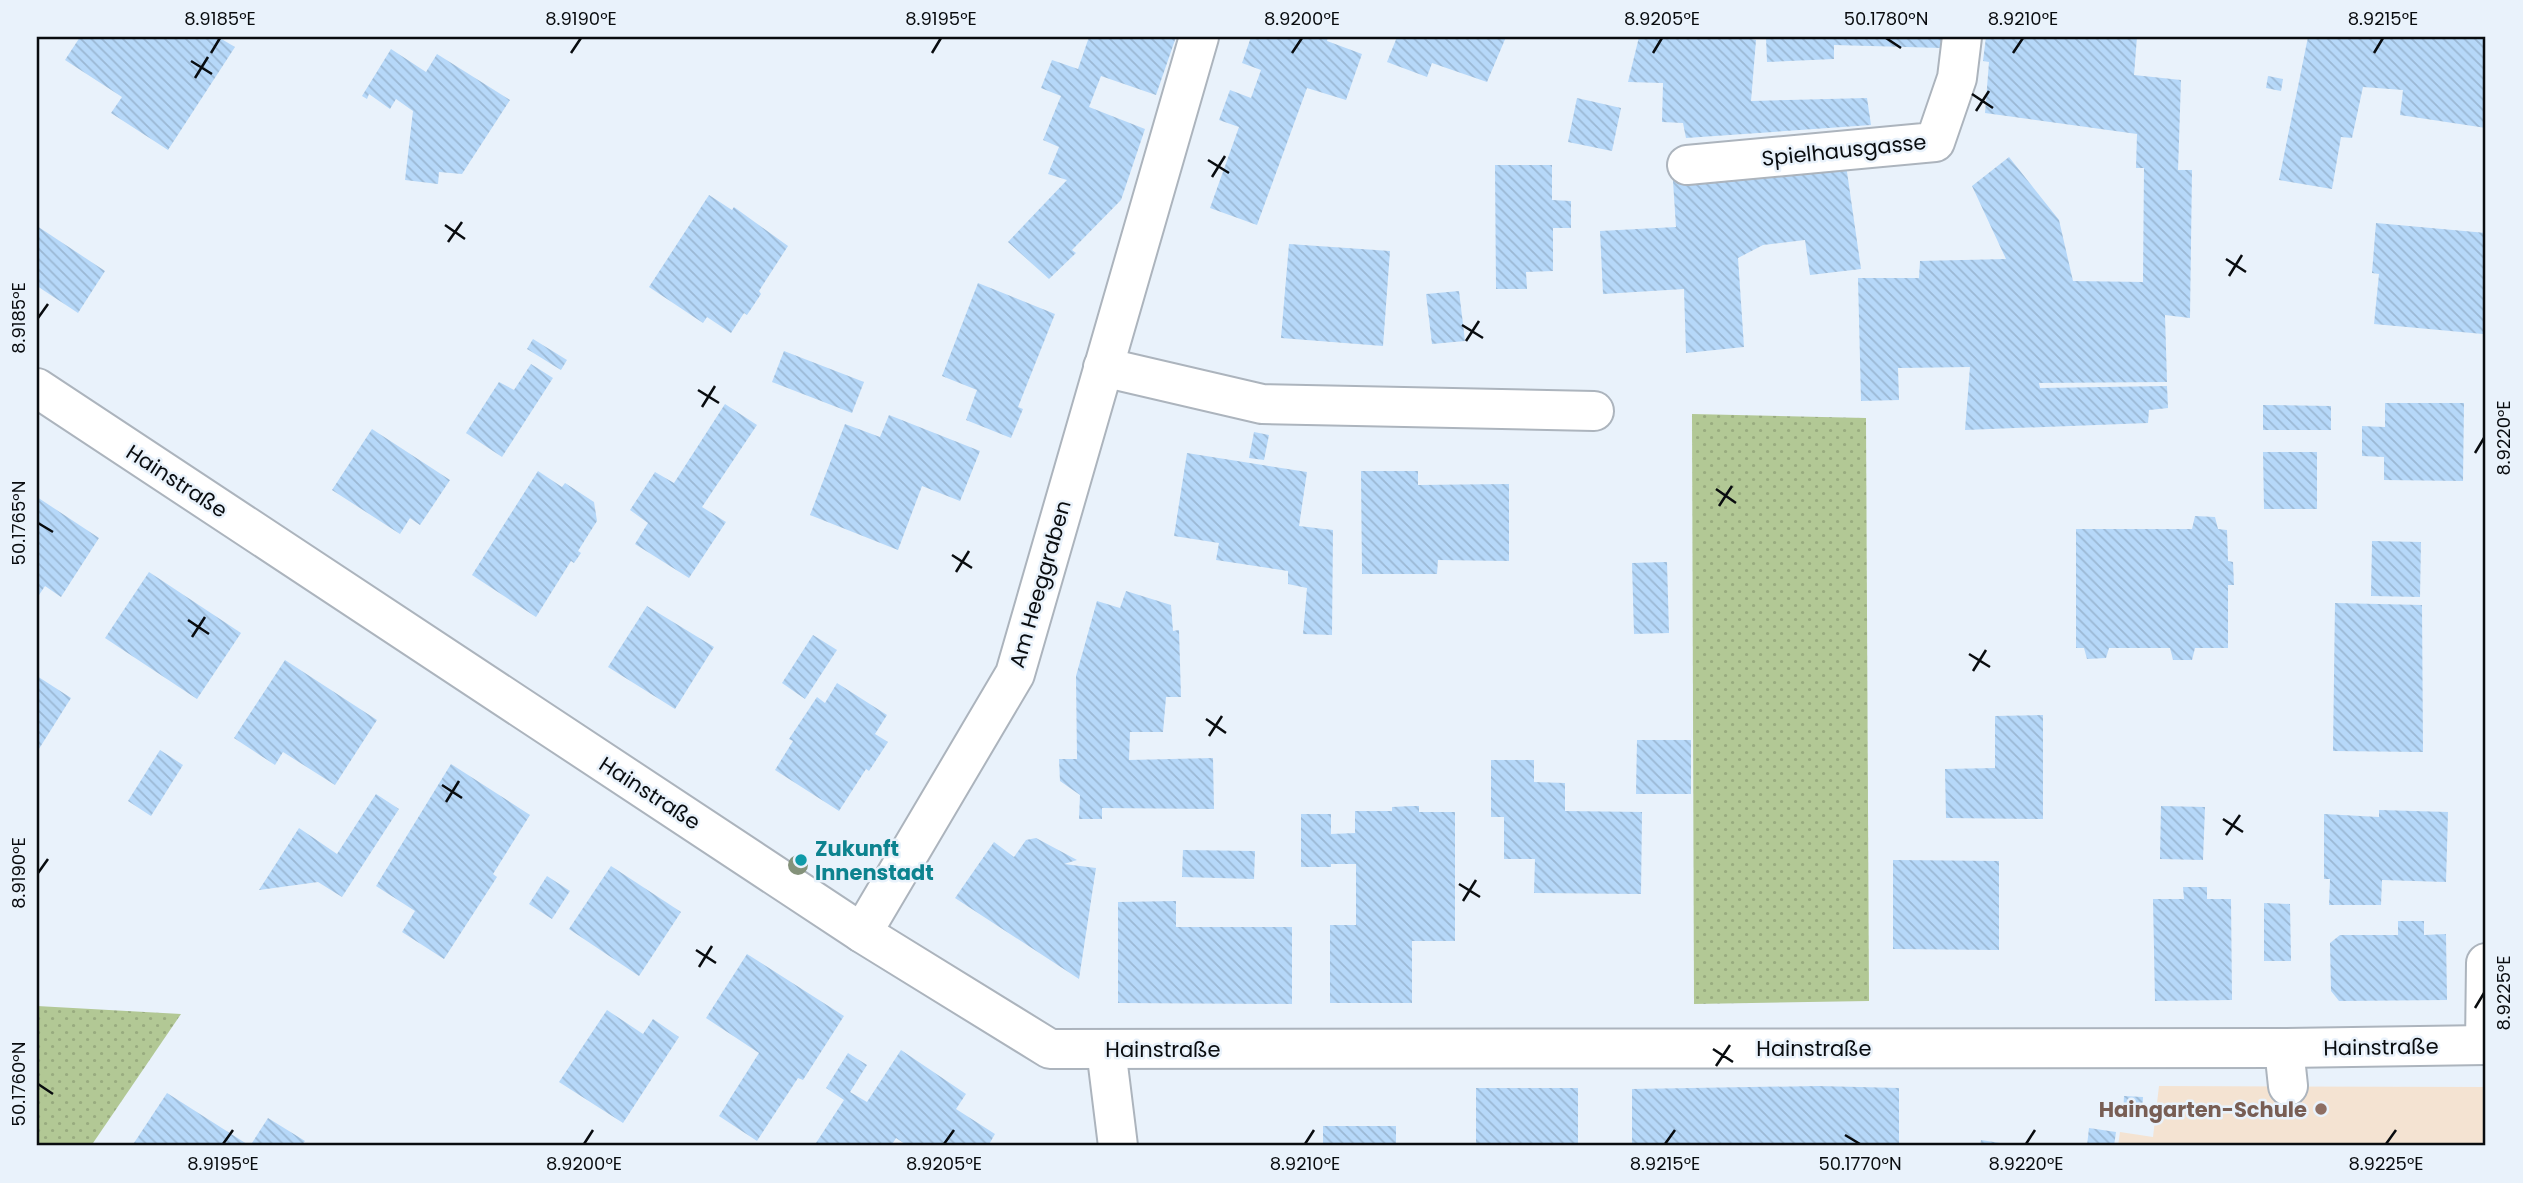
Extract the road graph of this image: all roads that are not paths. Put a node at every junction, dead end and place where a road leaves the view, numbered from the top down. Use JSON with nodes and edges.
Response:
{"nodes":[{"id":1,"x":1199,"y":37,"type":"edge"},
{"id":2,"x":1962,"y":37,"type":"edge"},
{"id":3,"x":1687,"y":165,"type":"dead end"},
{"id":4,"x":1103,"y":367,"type":"junction"},
{"id":5,"x":37,"y":388,"type":"edge"},
{"id":6,"x":1594,"y":411,"type":"dead end"},
{"id":7,"x":862,"y":933,"type":"junction"},
{"id":8,"x":2486,"y":963,"type":"edge"},
{"id":9,"x":2486,"y":1045,"type":"edge"},
{"id":10,"x":2284,"y":1048,"type":"junction"},
{"id":11,"x":1106,"y":1049,"type":"junction"},
{"id":12,"x":2288,"y":1086,"type":"dead end"},
{"id":13,"x":1118,"y":1146,"type":"edge"}],
"edges":[{"from":1,"to":4,"type":"street","name":"Am Heeggraben"},
{"from":2,"to":3,"type":"street","name":"Spielhausgasse"},
{"from":4,"to":6,"type":"street"},
{"from":4,"to":7,"type":"street","name":"Am Heeggraben"},
{"from":5,"to":7,"type":"street","name":"Hainstraße"},
{"from":7,"to":11,"type":"street","name":"Hainstraße"},
{"from":8,"to":9,"type":"street"},
{"from":9,"to":10,"type":"street","name":"Hainstraße"},
{"from":10,"to":11,"type":"street","name":"Hainstraße"},
{"from":10,"to":12,"type":"street"},
{"from":11,"to":13,"type":"street"}]}
